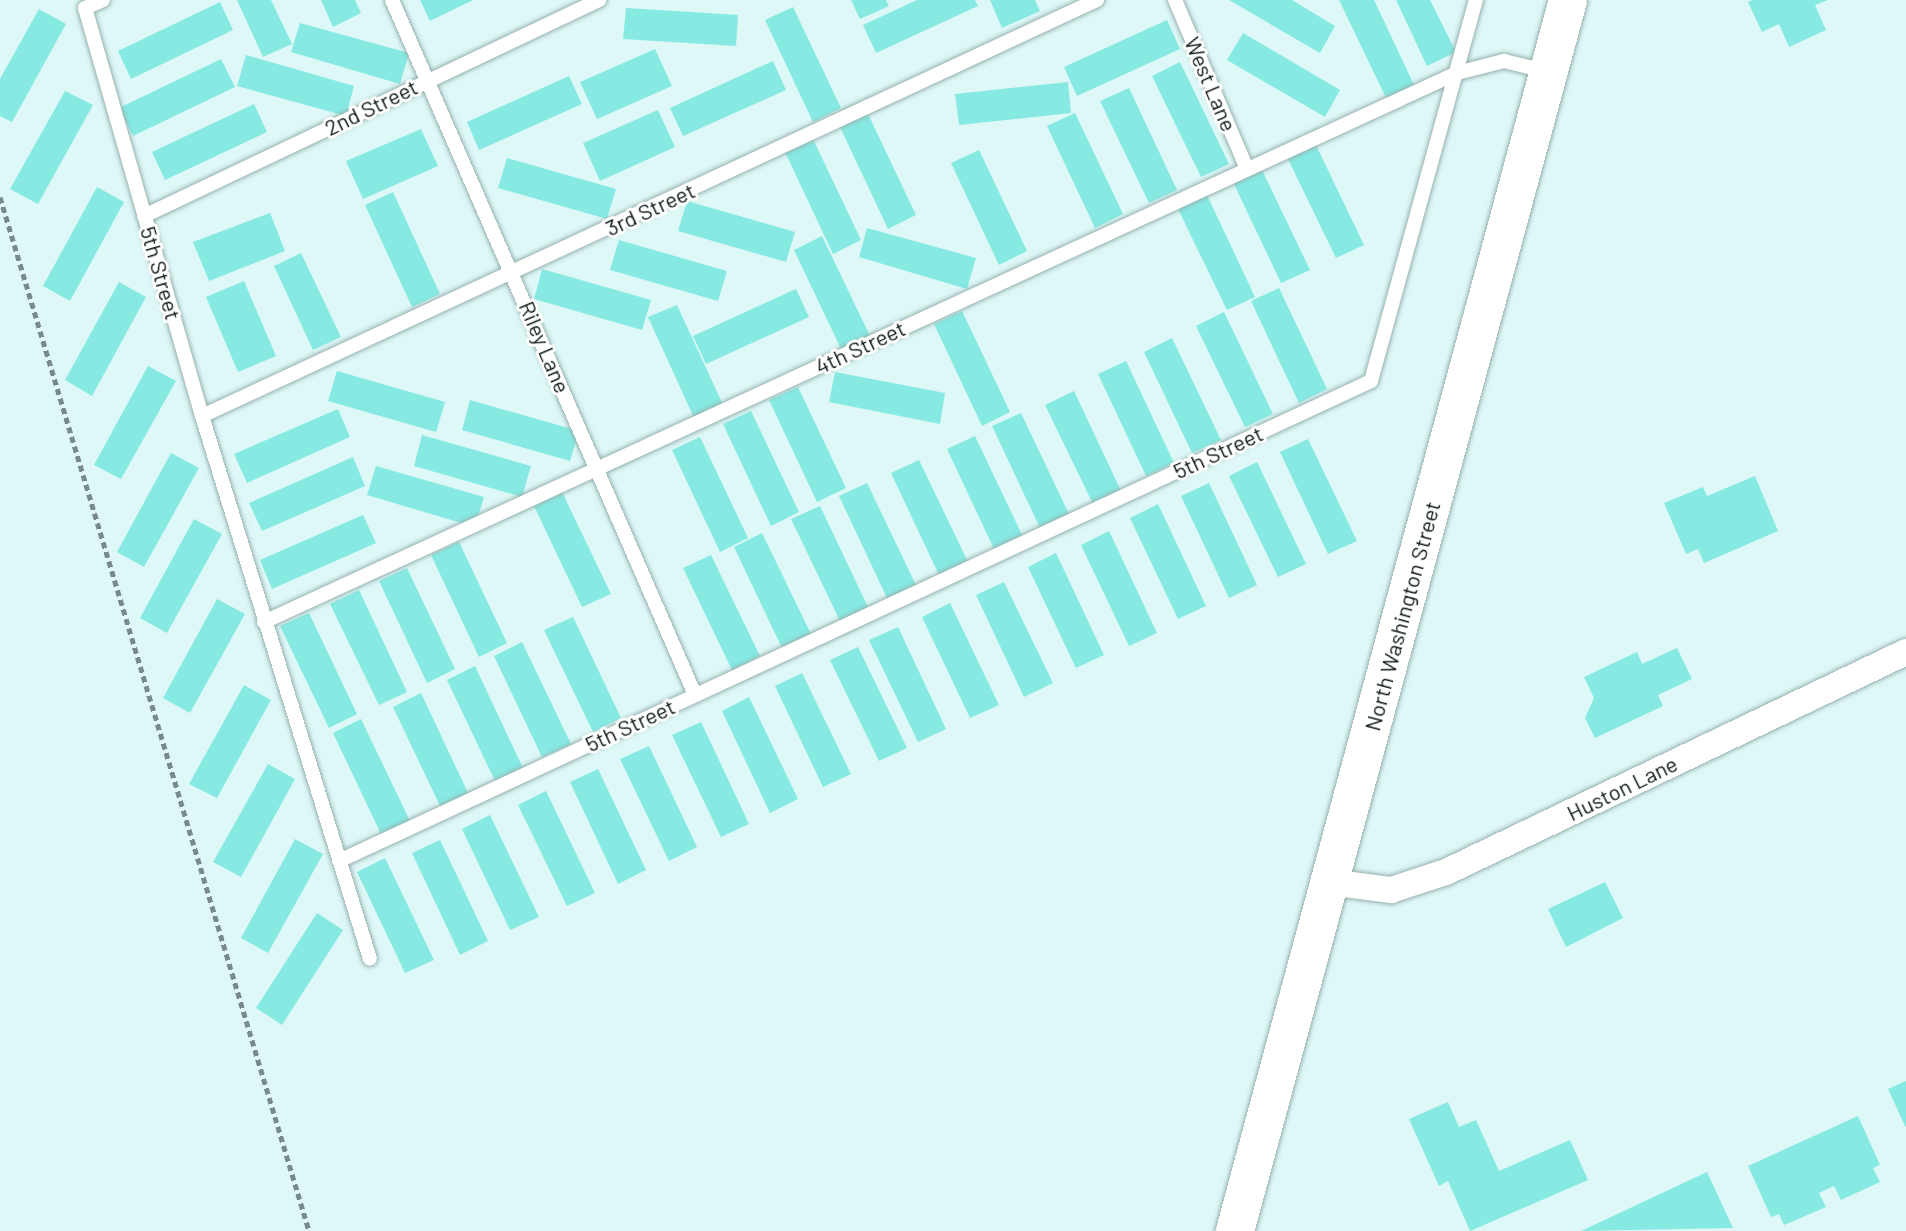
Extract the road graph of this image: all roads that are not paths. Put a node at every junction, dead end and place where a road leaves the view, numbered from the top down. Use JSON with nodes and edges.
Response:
{"nodes":[{"id":1,"x":103,"y":0,"type":"edge"},
{"id":2,"x":392,"y":0,"type":"edge"},
{"id":3,"x":599,"y":0,"type":"edge"},
{"id":4,"x":1097,"y":0,"type":"edge"},
{"id":5,"x":1175,"y":0,"type":"edge"},
{"id":6,"x":1476,"y":0,"type":"edge"},
{"id":7,"x":1568,"y":0,"type":"edge"},
{"id":8,"x":1549,"y":72,"type":"junction"},
{"id":9,"x":1457,"y":73,"type":"junction"},
{"id":10,"x":428,"y":80,"type":"junction"},
{"id":11,"x":1247,"y":169,"type":"junction"},
{"id":12,"x":144,"y":216,"type":"junction"},
{"id":13,"x":513,"y":272,"type":"junction"},
{"id":14,"x":202,"y":416,"type":"junction"},
{"id":15,"x":599,"y":471,"type":"junction"},
{"id":16,"x":264,"y":622,"type":"junction"},
{"id":17,"x":1906,"y":652,"type":"edge"},
{"id":18,"x":695,"y":695,"type":"junction"},
{"id":19,"x":339,"y":861,"type":"junction"},
{"id":20,"x":1329,"y":882,"type":"junction"},
{"id":21,"x":370,"y":959,"type":"dead end"},
{"id":22,"x":1235,"y":1231,"type":"edge"}],
"edges":[{"from":1,"to":12,"type":"lane","name":"5th Street"},
{"from":2,"to":10,"type":"lane","name":"Riley Lane"},
{"from":3,"to":10,"type":"lane","name":"2nd Street"},
{"from":4,"to":13,"type":"lane","name":"3rd Street"},
{"from":5,"to":11,"type":"lane","name":"West Lane"},
{"from":6,"to":9,"type":"lane","name":"5th Street"},
{"from":7,"to":8,"type":"main road","name":"North Washington Street"},
{"from":8,"to":9,"type":"lane","name":"4th Street"},
{"from":8,"to":20,"type":"main road","name":"North Washington Street"},
{"from":9,"to":11,"type":"lane","name":"4th Street"},
{"from":9,"to":18,"type":"lane","name":"5th Street"},
{"from":10,"to":12,"type":"lane","name":"2nd Street"},
{"from":10,"to":13,"type":"lane","name":"Riley Lane"},
{"from":11,"to":15,"type":"lane","name":"4th Street"},
{"from":12,"to":14,"type":"lane","name":"5th Street"},
{"from":13,"to":14,"type":"lane","name":"3rd Street"},
{"from":13,"to":15,"type":"lane","name":"Riley Lane"},
{"from":14,"to":16,"type":"lane","name":"5th Street"},
{"from":15,"to":16,"type":"lane","name":"4th Street"},
{"from":15,"to":18,"type":"lane","name":"Riley Lane"},
{"from":16,"to":19,"type":"lane","name":"5th Street"},
{"from":17,"to":20,"type":"street","name":"Huston Lane"},
{"from":18,"to":19,"type":"lane","name":"5th Street"},
{"from":19,"to":21,"type":"lane"},
{"from":20,"to":22,"type":"main road","name":"North Washington Street"}]}
